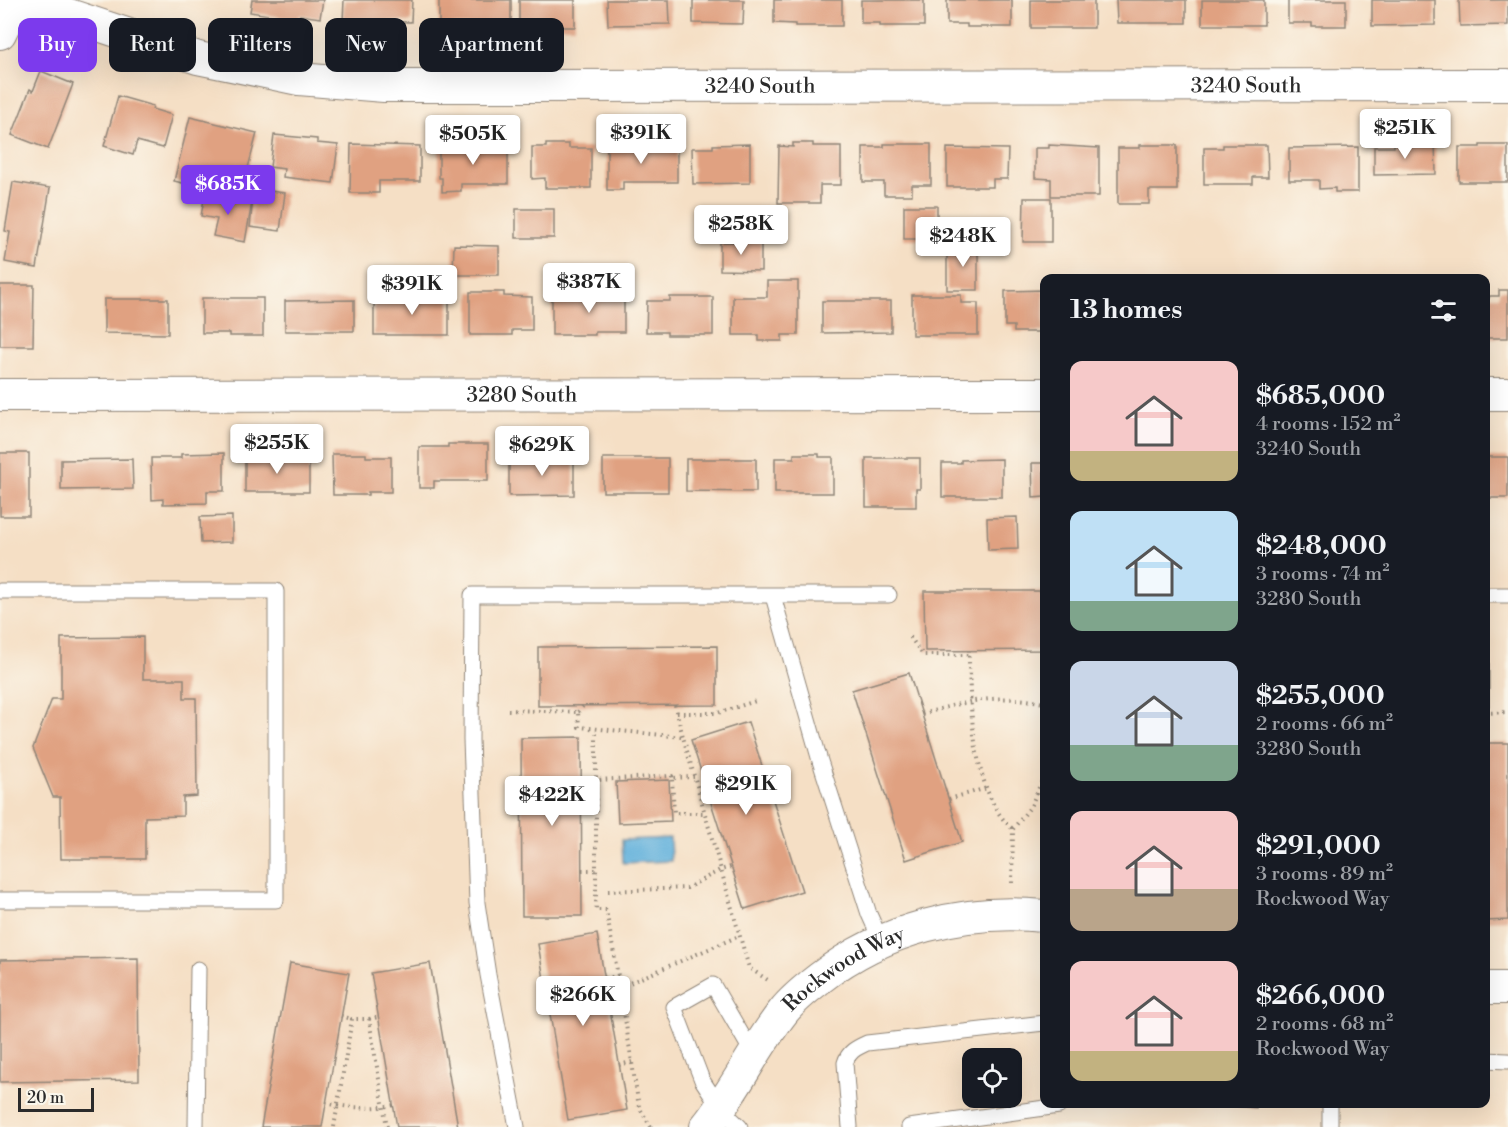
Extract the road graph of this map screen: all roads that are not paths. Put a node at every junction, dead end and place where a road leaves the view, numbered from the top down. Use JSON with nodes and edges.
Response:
{"nodes":[{"id":1,"x":16,"y":0,"type":"edge"},
{"id":2,"x":24,"y":0,"type":"edge"},
{"id":3,"x":0,"y":33,"type":"edge"},
{"id":4,"x":1508,"y":85,"type":"edge"},
{"id":5,"x":1040,"y":394,"type":"edge"},
{"id":6,"x":1490,"y":394,"type":"edge"},
{"id":7,"x":1508,"y":394,"type":"edge"},
{"id":8,"x":0,"y":395,"type":"edge"},
{"id":9,"x":0,"y":591,"type":"edge"},
{"id":10,"x":889,"y":595,"type":"dead end"},
{"id":11,"x":1490,"y":595,"type":"edge"},
{"id":12,"x":1508,"y":595,"type":"edge"},
{"id":13,"x":773,"y":596,"type":"junction"},
{"id":14,"x":0,"y":900,"type":"edge"},
{"id":15,"x":1040,"y":916,"type":"edge"},
{"id":16,"x":881,"y":941,"type":"junction"},
{"id":17,"x":198,"y":969,"type":"dead end"},
{"id":18,"x":1490,"y":988,"type":"edge"},
{"id":19,"x":1508,"y":988,"type":"edge"},
{"id":20,"x":1040,"y":1023,"type":"edge"},
{"id":21,"x":753,"y":1054,"type":"junction"},
{"id":22,"x":1490,"y":1060,"type":"edge"},
{"id":23,"x":1508,"y":1061,"type":"edge"},
{"id":24,"x":1045,"y":1108,"type":"edge"},
{"id":25,"x":1330,"y":1108,"type":"edge"},
{"id":26,"x":722,"y":1121,"type":"edge"},
{"id":27,"x":196,"y":1127,"type":"edge"},
{"id":28,"x":516,"y":1127,"type":"edge"},
{"id":29,"x":850,"y":1127,"type":"edge"},
{"id":30,"x":909,"y":1127,"type":"edge"},
{"id":31,"x":1330,"y":1127,"type":"edge"}],
"edges":[{"from":1,"to":3,"type":"street"},
{"from":2,"to":4,"type":"street","name":"3240 South"},
{"from":5,"to":8,"type":"street","name":"3280 South"},
{"from":6,"to":7,"type":"street"},
{"from":9,"to":14,"type":"lane"},
{"from":10,"to":13,"type":"lane"},
{"from":11,"to":12,"type":"lane"},
{"from":13,"to":16,"type":"lane"},
{"from":13,"to":28,"type":"lane"},
{"from":15,"to":16,"type":"street","name":"Rockwood Way"},
{"from":16,"to":21,"type":"street","name":"Rockwood Way"},
{"from":17,"to":27,"type":"lane"},
{"from":18,"to":19,"type":"street"},
{"from":20,"to":29,"type":"lane"},
{"from":21,"to":26,"type":"street","name":"Rockwood Way"},
{"from":21,"to":26,"type":"lane"},
{"from":22,"to":23,"type":"lane"},
{"from":24,"to":30,"type":"lane"},
{"from":25,"to":31,"type":"lane"}]}
